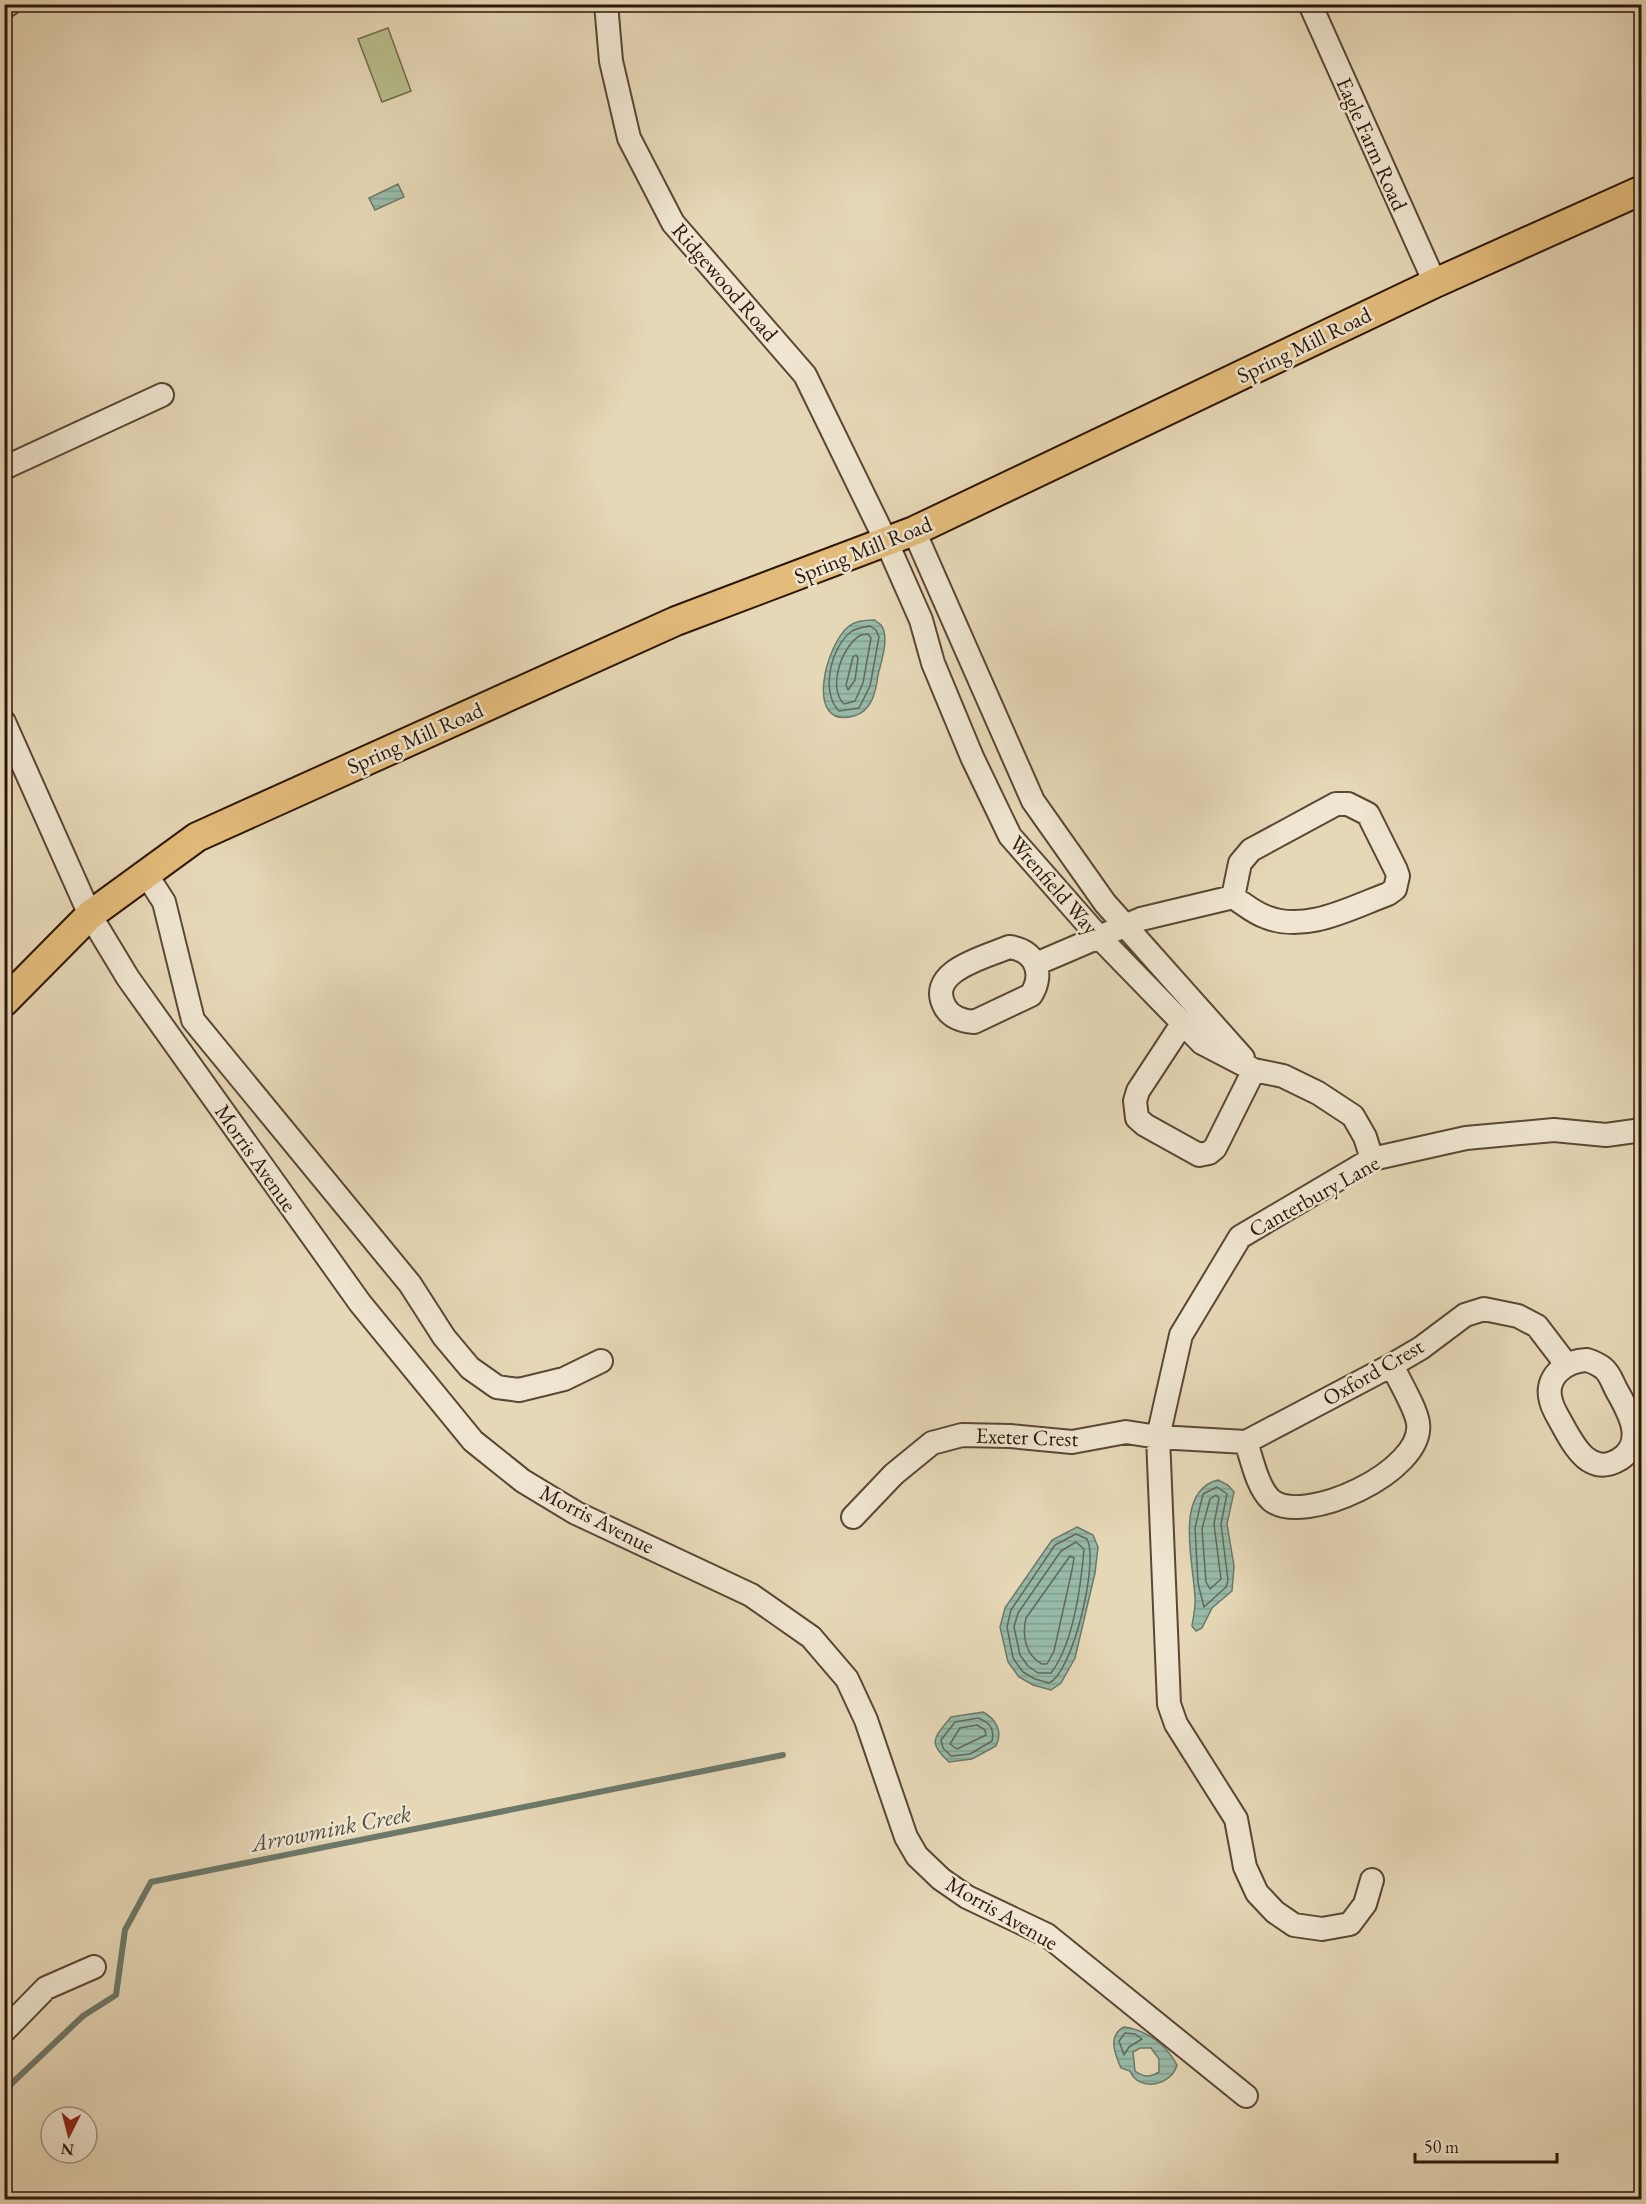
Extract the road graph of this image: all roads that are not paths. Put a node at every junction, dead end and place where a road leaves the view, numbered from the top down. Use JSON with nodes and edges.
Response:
{"nodes":[{"id":1,"x":9,"y":4,"type":"edge"},
{"id":2,"x":606,"y":4,"type":"edge"},
{"id":3,"x":1311,"y":4,"type":"edge"},
{"id":4,"x":4,"y":7,"type":"edge"},
{"id":5,"x":1641,"y":190,"type":"edge"},
{"id":6,"x":1435,"y":283,"type":"junction"},
{"id":7,"x":162,"y":395,"type":"dead end"},
{"id":8,"x":4,"y":468,"type":"edge"},
{"id":9,"x":914,"y":531,"type":"junction"},
{"id":10,"x":888,"y":543,"type":"junction"},
{"id":11,"x":947,"y":608,"type":"junction"},
{"id":12,"x":921,"y":620,"type":"junction"},
{"id":13,"x":978,"y":676,"type":"junction"},
{"id":14,"x":946,"y":691,"type":"junction"},
{"id":15,"x":4,"y":722,"type":"edge"},
{"id":16,"x":146,"y":874,"type":"junction"},
{"id":17,"x":1233,"y":897,"type":"junction"},
{"id":18,"x":90,"y":915,"type":"junction"},
{"id":19,"x":1125,"y":927,"type":"junction"},
{"id":20,"x":1098,"y":936,"type":"junction"},
{"id":21,"x":1036,"y":964,"type":"dead end"},
{"id":22,"x":4,"y":1002,"type":"edge"},
{"id":23,"x":1182,"y":1024,"type":"junction"},
{"id":24,"x":1254,"y":1070,"type":"junction"},
{"id":25,"x":1641,"y":1130,"type":"edge"},
{"id":26,"x":1372,"y":1159,"type":"junction"},
{"id":27,"x":601,"y":1361,"type":"dead end"},
{"id":28,"x":1566,"y":1364,"type":"junction"},
{"id":29,"x":1392,"y":1365,"type":"junction"},
{"id":30,"x":1158,"y":1437,"type":"junction"},
{"id":31,"x":1245,"y":1442,"type":"junction"},
{"id":32,"x":853,"y":1517,"type":"dead end"},
{"id":33,"x":1372,"y":1880,"type":"dead end"},
{"id":34,"x":94,"y":1967,"type":"dead end"},
{"id":35,"x":4,"y":2031,"type":"edge"},
{"id":36,"x":1246,"y":2096,"type":"dead end"}],
"edges":[{"from":1,"to":4,"type":"street"},
{"from":2,"to":10,"type":"street","name":"Ridgewood Road"},
{"from":3,"to":6,"type":"street","name":"Eagle Farm Road"},
{"from":5,"to":6,"type":"main road","name":"Spring Mill Road"},
{"from":6,"to":9,"type":"main road","name":"Spring Mill Road"},
{"from":7,"to":8,"type":"street"},
{"from":9,"to":10,"type":"main road","name":"Spring Mill Road"},
{"from":9,"to":11,"type":"street","name":"Wrenfield Way"},
{"from":10,"to":12,"type":"street","name":"Wrenfield Way"},
{"from":10,"to":16,"type":"main road","name":"Spring Mill Road"},
{"from":11,"to":12,"type":"street"},
{"from":11,"to":13,"type":"street","name":"Wrenfield Way"},
{"from":12,"to":14,"type":"street","name":"Wrenfield Way"},
{"from":13,"to":14,"type":"street"},
{"from":13,"to":19,"type":"street","name":"Wrenfield Way"},
{"from":14,"to":20,"type":"street","name":"Wrenfield Way"},
{"from":15,"to":18,"type":"street","name":"Morris Avenue"},
{"from":16,"to":18,"type":"main road","name":"Spring Mill Road"},
{"from":16,"to":27,"type":"street"},
{"from":17,"to":17,"type":"street"},
{"from":17,"to":19,"type":"street"},
{"from":18,"to":22,"type":"main road","name":"Spring Mill Road"},
{"from":18,"to":36,"type":"street","name":"Morris Avenue"},
{"from":19,"to":20,"type":"street"},
{"from":19,"to":24,"type":"street","name":"Wrenfield Way"},
{"from":20,"to":21,"type":"street"},
{"from":20,"to":23,"type":"street","name":"Wrenfield Way"},
{"from":23,"to":24,"type":"street","name":"Wrenfield Way"},
{"from":23,"to":24,"type":"street"},
{"from":24,"to":26,"type":"street","name":"Wrenfield Way"},
{"from":25,"to":26,"type":"street","name":"Canterbury Lane"},
{"from":26,"to":30,"type":"street","name":"Canterbury Lane"},
{"from":28,"to":28,"type":"street"},
{"from":28,"to":29,"type":"street","name":"Oxford Crest"},
{"from":29,"to":31,"type":"street","name":"Oxford Crest"},
{"from":29,"to":31,"type":"street"},
{"from":30,"to":31,"type":"street"},
{"from":30,"to":32,"type":"street","name":"Exeter Crest"},
{"from":30,"to":33,"type":"street","name":"Canterbury Lane"},
{"from":34,"to":35,"type":"street"}]}
